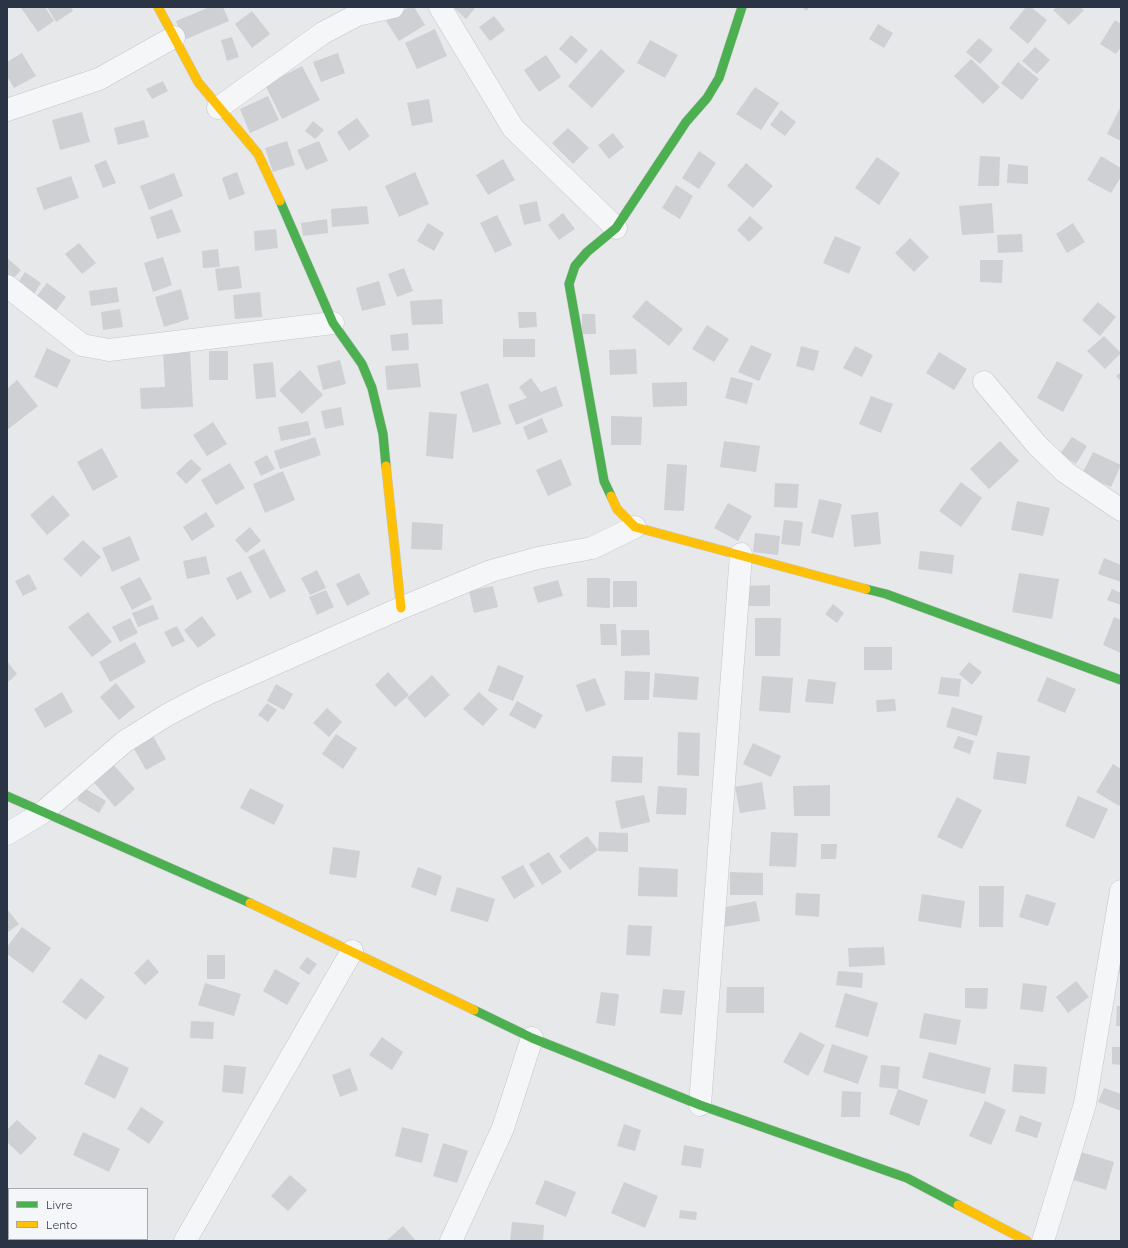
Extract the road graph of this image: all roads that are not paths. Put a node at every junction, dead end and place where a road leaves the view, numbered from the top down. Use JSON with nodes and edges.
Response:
{"nodes":[{"id":1,"x":158,"y":7,"type":"edge"},
{"id":2,"x":393,"y":7,"type":"edge"},
{"id":3,"x":440,"y":7,"type":"edge"},
{"id":4,"x":742,"y":7,"type":"edge"},
{"id":5,"x":174,"y":37,"type":"junction"},
{"id":6,"x":218,"y":108,"type":"junction"},
{"id":7,"x":7,"y":110,"type":"edge"},
{"id":8,"x":616,"y":228,"type":"junction"},
{"id":9,"x":7,"y":286,"type":"edge"},
{"id":10,"x":333,"y":323,"type":"junction"},
{"id":11,"x":984,"y":382,"type":"dead end"},
{"id":12,"x":1121,"y":510,"type":"edge"},
{"id":13,"x":635,"y":527,"type":"junction"},
{"id":14,"x":740,"y":554,"type":"junction"},
{"id":15,"x":401,"y":608,"type":"junction"},
{"id":16,"x":1121,"y":680,"type":"edge"},
{"id":17,"x":7,"y":796,"type":"edge"},
{"id":18,"x":42,"y":813,"type":"junction"},
{"id":19,"x":7,"y":834,"type":"edge"},
{"id":20,"x":1121,"y":891,"type":"edge"},
{"id":21,"x":352,"y":951,"type":"junction"},
{"id":22,"x":532,"y":1038,"type":"junction"},
{"id":23,"x":700,"y":1105,"type":"junction"},
{"id":24,"x":185,"y":1241,"type":"edge"},
{"id":25,"x":451,"y":1241,"type":"edge"},
{"id":26,"x":1027,"y":1241,"type":"edge"},
{"id":27,"x":1043,"y":1241,"type":"edge"}],
"edges":[{"from":1,"to":5,"type":"street"},
{"from":2,"to":6,"type":"street"},
{"from":3,"to":8,"type":"street"},
{"from":4,"to":8,"type":"street"},
{"from":5,"to":6,"type":"street"},
{"from":5,"to":7,"type":"street"},
{"from":6,"to":10,"type":"street"},
{"from":8,"to":13,"type":"street"},
{"from":9,"to":10,"type":"street"},
{"from":10,"to":15,"type":"street"},
{"from":11,"to":12,"type":"street"},
{"from":13,"to":14,"type":"street"},
{"from":13,"to":15,"type":"street"},
{"from":14,"to":16,"type":"street"},
{"from":14,"to":23,"type":"street"},
{"from":15,"to":18,"type":"street"},
{"from":17,"to":18,"type":"street"},
{"from":18,"to":19,"type":"street"},
{"from":18,"to":21,"type":"street"},
{"from":20,"to":27,"type":"street"},
{"from":21,"to":22,"type":"street"},
{"from":21,"to":24,"type":"street"},
{"from":22,"to":23,"type":"street"},
{"from":22,"to":25,"type":"street"},
{"from":23,"to":26,"type":"street"}]}
